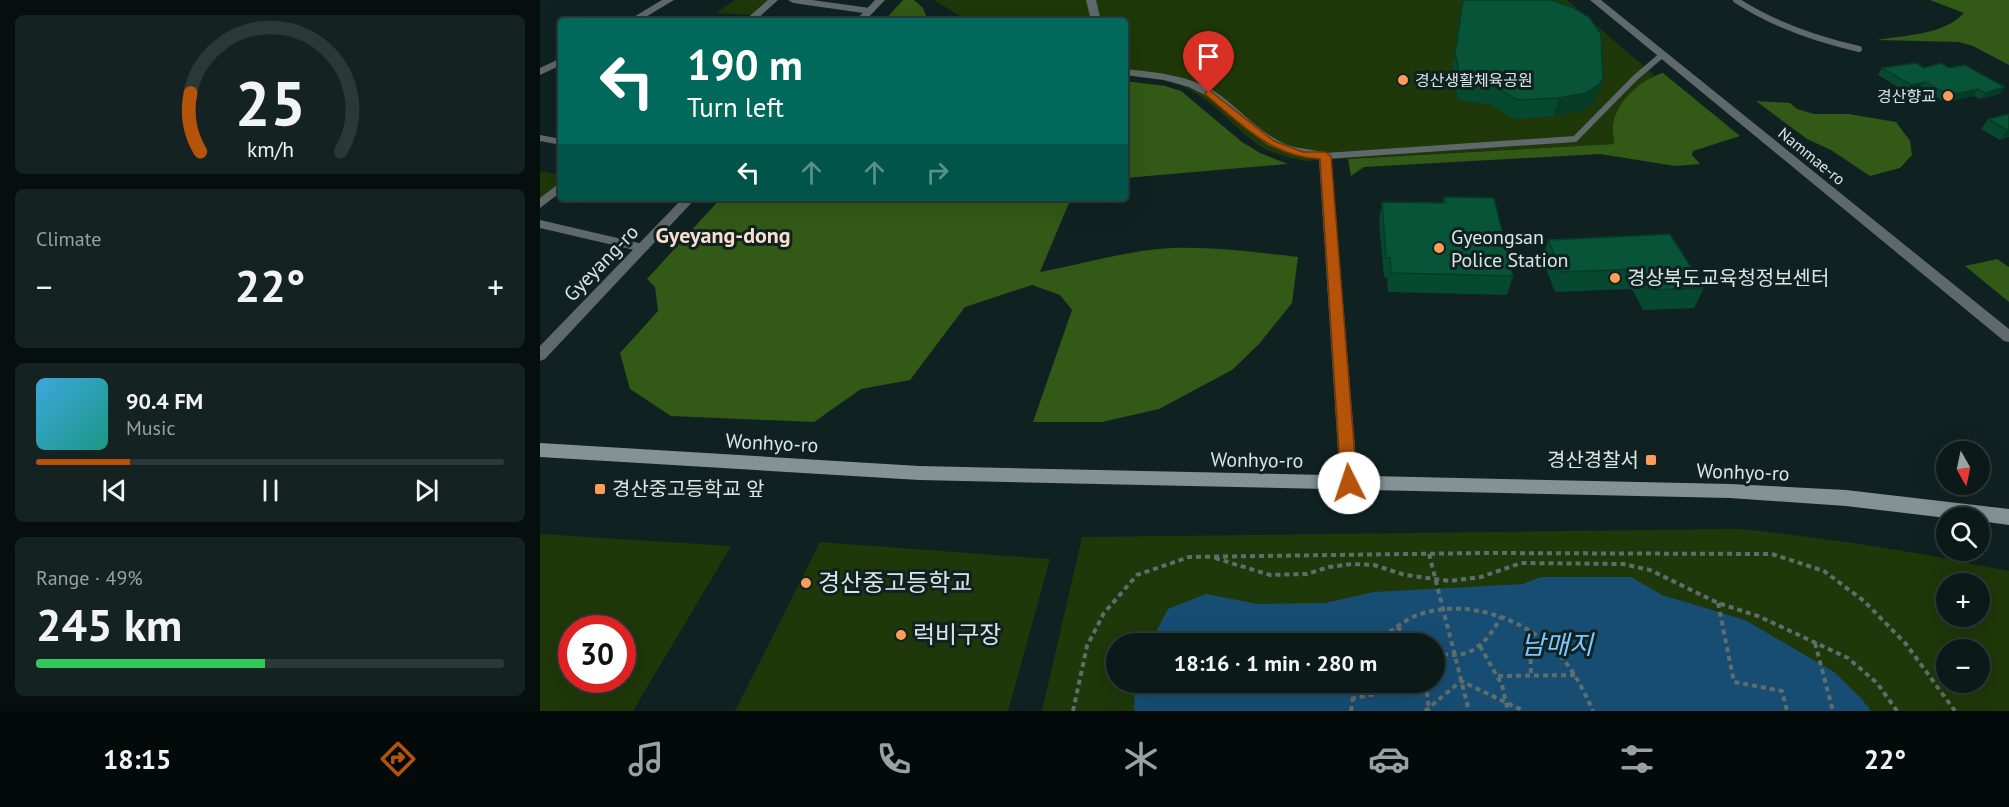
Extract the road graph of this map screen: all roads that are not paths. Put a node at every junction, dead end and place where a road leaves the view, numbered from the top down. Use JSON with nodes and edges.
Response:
{"nodes":[{"id":1,"x":669,"y":0,"type":"edge"},
{"id":2,"x":773,"y":0,"type":"edge"},
{"id":3,"x":793,"y":0,"type":"edge"},
{"id":4,"x":880,"y":0,"type":"edge"},
{"id":5,"x":1091,"y":0,"type":"edge"},
{"id":6,"x":1595,"y":0,"type":"edge"},
{"id":7,"x":1736,"y":0,"type":"edge"},
{"id":8,"x":870,"y":11,"type":"junction"},
{"id":9,"x":637,"y":18,"type":"edge"},
{"id":10,"x":752,"y":18,"type":"edge"},
{"id":11,"x":863,"y":18,"type":"edge"},
{"id":12,"x":1095,"y":18,"type":"edge"},
{"id":13,"x":1859,"y":49,"type":"dead end"},
{"id":14,"x":1662,"y":55,"type":"junction"},
{"id":15,"x":558,"y":62,"type":"edge"},
{"id":16,"x":543,"y":69,"type":"edge"},
{"id":17,"x":558,"y":70,"type":"edge"},
{"id":18,"x":1128,"y":72,"type":"edge"},
{"id":19,"x":540,"y":138,"type":"edge"},
{"id":20,"x":558,"y":141,"type":"edge"},
{"id":21,"x":1325,"y":156,"type":"junction"},
{"id":22,"x":558,"y":189,"type":"edge"},
{"id":23,"x":687,"y":201,"type":"edge"},
{"id":24,"x":540,"y":204,"type":"edge"},
{"id":25,"x":540,"y":224,"type":"edge"},
{"id":26,"x":643,"y":248,"type":"junction"},
{"id":27,"x":2009,"y":337,"type":"edge"},
{"id":28,"x":540,"y":355,"type":"edge"},
{"id":29,"x":540,"y":450,"type":"edge"},
{"id":30,"x":1349,"y":483,"type":"junction"},
{"id":31,"x":2009,"y":517,"type":"edge"}],
"edges":[{"from":1,"to":9,"type":"street"},
{"from":2,"to":10,"type":"street"},
{"from":3,"to":8,"type":"street"},
{"from":4,"to":8,"type":"street"},
{"from":5,"to":12,"type":"street"},
{"from":6,"to":14,"type":"street","name":"Nammae-ro"},
{"from":7,"to":13,"type":"lane"},
{"from":8,"to":11,"type":"street"},
{"from":14,"to":21,"type":"lane"},
{"from":14,"to":27,"type":"street","name":"Nammae-ro"},
{"from":15,"to":16,"type":"street"},
{"from":16,"to":17,"type":"street"},
{"from":18,"to":21,"type":"street"},
{"from":19,"to":20,"type":"street"},
{"from":21,"to":30,"type":"street"},
{"from":22,"to":24,"type":"street"},
{"from":23,"to":26,"type":"street","name":"Gyeyang-ro"},
{"from":25,"to":26,"type":"street"},
{"from":26,"to":28,"type":"street","name":"Gyeyang-ro"},
{"from":29,"to":30,"type":"main road","name":"Wonhyo-ro"},
{"from":30,"to":31,"type":"main road","name":"Wonhyo-ro"}]}
